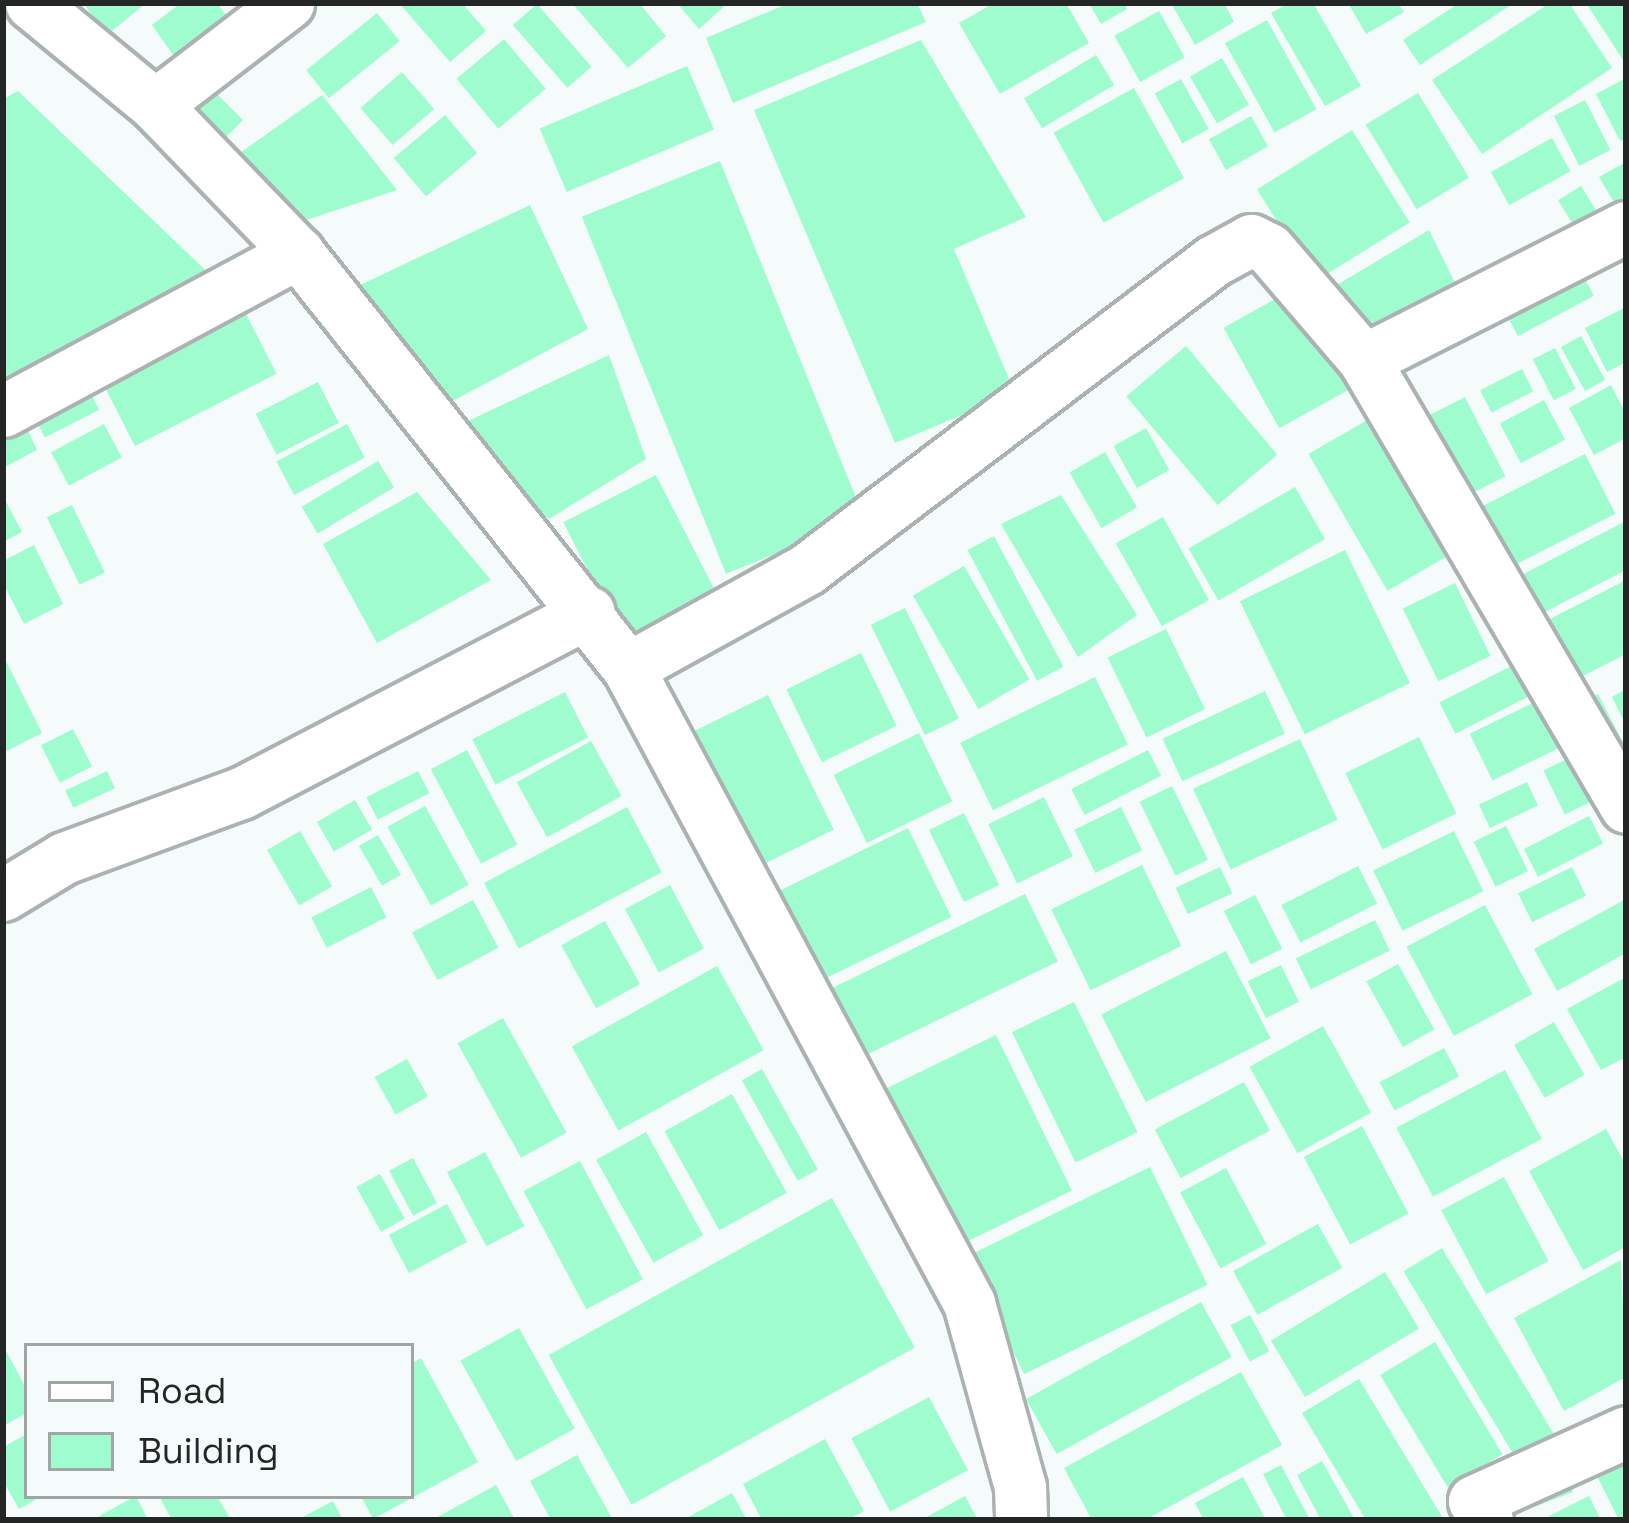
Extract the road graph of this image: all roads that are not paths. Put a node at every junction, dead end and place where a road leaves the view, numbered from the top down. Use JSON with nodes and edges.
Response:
{"nodes":[{"id":1,"x":31,"y":3,"type":"edge"},
{"id":2,"x":289,"y":3,"type":"edge"},
{"id":3,"x":155,"y":105,"type":"junction"},
{"id":4,"x":1626,"y":227,"type":"edge"},
{"id":5,"x":298,"y":253,"type":"junction"},
{"id":6,"x":1364,"y":360,"type":"junction"},
{"id":7,"x":3,"y":411,"type":"edge"},
{"id":8,"x":589,"y":612,"type":"junction"},
{"id":9,"x":628,"y":668,"type":"junction"},
{"id":10,"x":1626,"y":807,"type":"edge"},
{"id":11,"x":3,"y":895,"type":"edge"},
{"id":12,"x":1626,"y":1432,"type":"edge"},
{"id":13,"x":1008,"y":1509,"type":"edge"},
{"id":14,"x":1487,"y":1520,"type":"edge"}],
"edges":[{"from":1,"to":3,"type":"street"},
{"from":2,"to":3,"type":"street"},
{"from":3,"to":5,"type":"street"},
{"from":4,"to":6,"type":"street"},
{"from":5,"to":7,"type":"street"},
{"from":5,"to":8,"type":"street"},
{"from":6,"to":9,"type":"street"},
{"from":6,"to":10,"type":"street"},
{"from":8,"to":9,"type":"street"},
{"from":8,"to":11,"type":"street"},
{"from":9,"to":13,"type":"street"},
{"from":12,"to":14,"type":"street"}]}
